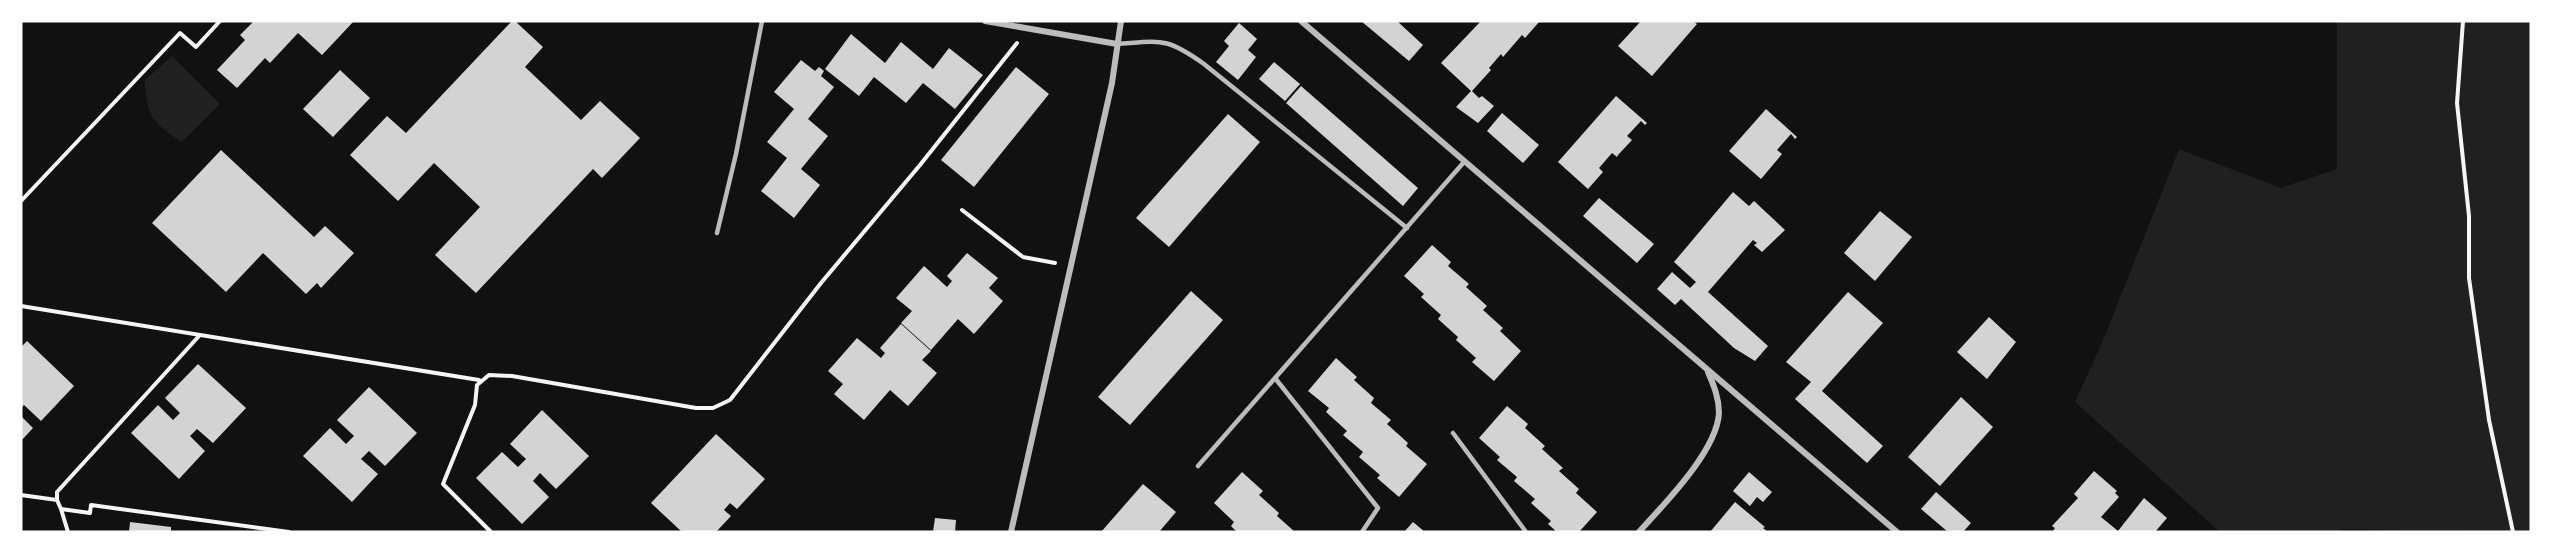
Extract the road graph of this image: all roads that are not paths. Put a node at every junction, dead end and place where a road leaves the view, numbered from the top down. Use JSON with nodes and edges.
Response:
{"nodes":[{"id":1,"x":762,"y":21,"type":"edge"},
{"id":2,"x":985,"y":21,"type":"edge"},
{"id":3,"x":1121,"y":21,"type":"edge"},
{"id":4,"x":1301,"y":21,"type":"edge"},
{"id":5,"x":1117,"y":44,"type":"junction"},
{"id":6,"x":1464,"y":162,"type":"junction"},
{"id":7,"x":1407,"y":228,"type":"junction"},
{"id":8,"x":717,"y":234,"type":"dead end"},
{"id":9,"x":1707,"y":369,"type":"junction"},
{"id":10,"x":1275,"y":378,"type":"junction"},
{"id":11,"x":1453,"y":434,"type":"dead end"},
{"id":12,"x":1198,"y":466,"type":"dead end"},
{"id":13,"x":1011,"y":532,"type":"edge"},
{"id":14,"x":1362,"y":532,"type":"edge"},
{"id":15,"x":1526,"y":532,"type":"edge"},
{"id":16,"x":1639,"y":532,"type":"edge"},
{"id":17,"x":1897,"y":532,"type":"edge"}],
"edges":[{"from":1,"to":8,"type":"lane"},
{"from":2,"to":5,"type":"street"},
{"from":3,"to":5,"type":"street"},
{"from":4,"to":6,"type":"street"},
{"from":5,"to":7,"type":"lane"},
{"from":5,"to":13,"type":"street"},
{"from":6,"to":7,"type":"lane"},
{"from":6,"to":9,"type":"street"},
{"from":7,"to":10,"type":"lane"},
{"from":9,"to":16,"type":"street"},
{"from":9,"to":17,"type":"street"},
{"from":10,"to":12,"type":"lane"},
{"from":10,"to":14,"type":"lane"},
{"from":11,"to":15,"type":"lane"}]}
